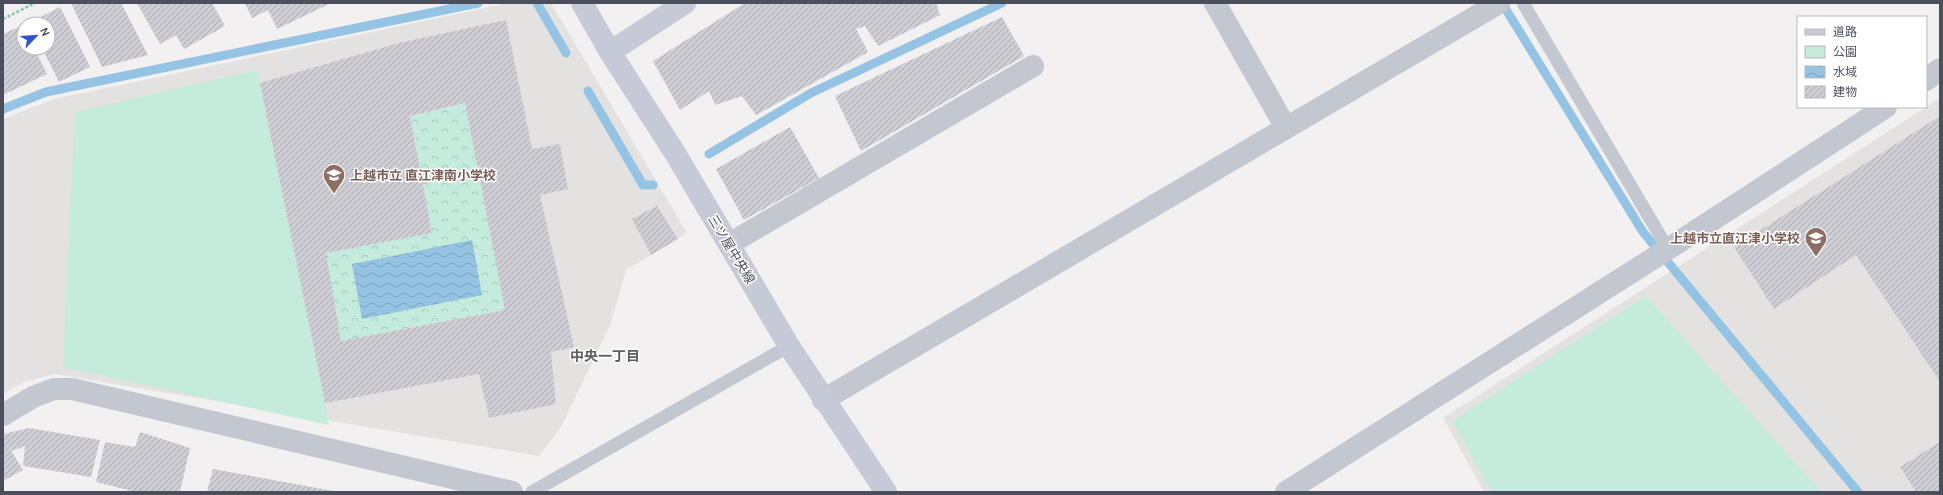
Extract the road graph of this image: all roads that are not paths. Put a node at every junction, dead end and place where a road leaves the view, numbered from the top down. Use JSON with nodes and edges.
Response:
{"nodes":[{"id":1,"x":582,"y":3,"type":"edge"},
{"id":2,"x":685,"y":3,"type":"edge"},
{"id":3,"x":1215,"y":3,"type":"edge"},
{"id":4,"x":1499,"y":3,"type":"edge"},
{"id":5,"x":1523,"y":3,"type":"edge"},
{"id":6,"x":610,"y":52,"type":"junction"},
{"id":7,"x":1033,"y":66,"type":"dead end"},
{"id":8,"x":1940,"y":69,"type":"edge"},
{"id":9,"x":1927,"y":79,"type":"edge"},
{"id":10,"x":1884,"y":108,"type":"edge"},
{"id":11,"x":1286,"y":128,"type":"junction"},
{"id":12,"x":729,"y":244,"type":"junction"},
{"id":13,"x":1668,"y":249,"type":"junction"},
{"id":14,"x":789,"y":346,"type":"junction"},
{"id":15,"x":823,"y":400,"type":"junction"},
{"id":16,"x":3,"y":415,"type":"edge"},
{"id":17,"x":512,"y":492,"type":"edge"},
{"id":18,"x":532,"y":492,"type":"edge"},
{"id":19,"x":886,"y":492,"type":"edge"},
{"id":20,"x":1286,"y":492,"type":"edge"}],
"edges":[{"from":1,"to":6,"type":"main road","name":"三ツ屋中央線"},
{"from":2,"to":6,"type":"main road"},
{"from":3,"to":11,"type":"street"},
{"from":4,"to":11,"type":"street"},
{"from":5,"to":13,"type":"lane"},
{"from":6,"to":12,"type":"main road","name":"三ツ屋中央線"},
{"from":7,"to":12,"type":"street"},
{"from":8,"to":9,"type":"street"},
{"from":10,"to":13,"type":"street"},
{"from":11,"to":15,"type":"street"},
{"from":12,"to":14,"type":"main road","name":"三ツ屋中央線"},
{"from":13,"to":20,"type":"street"},
{"from":14,"to":15,"type":"main road","name":"三ツ屋中央線"},
{"from":14,"to":18,"type":"lane"},
{"from":15,"to":19,"type":"main road","name":"三ツ屋中央線"},
{"from":16,"to":17,"type":"street"}]}
